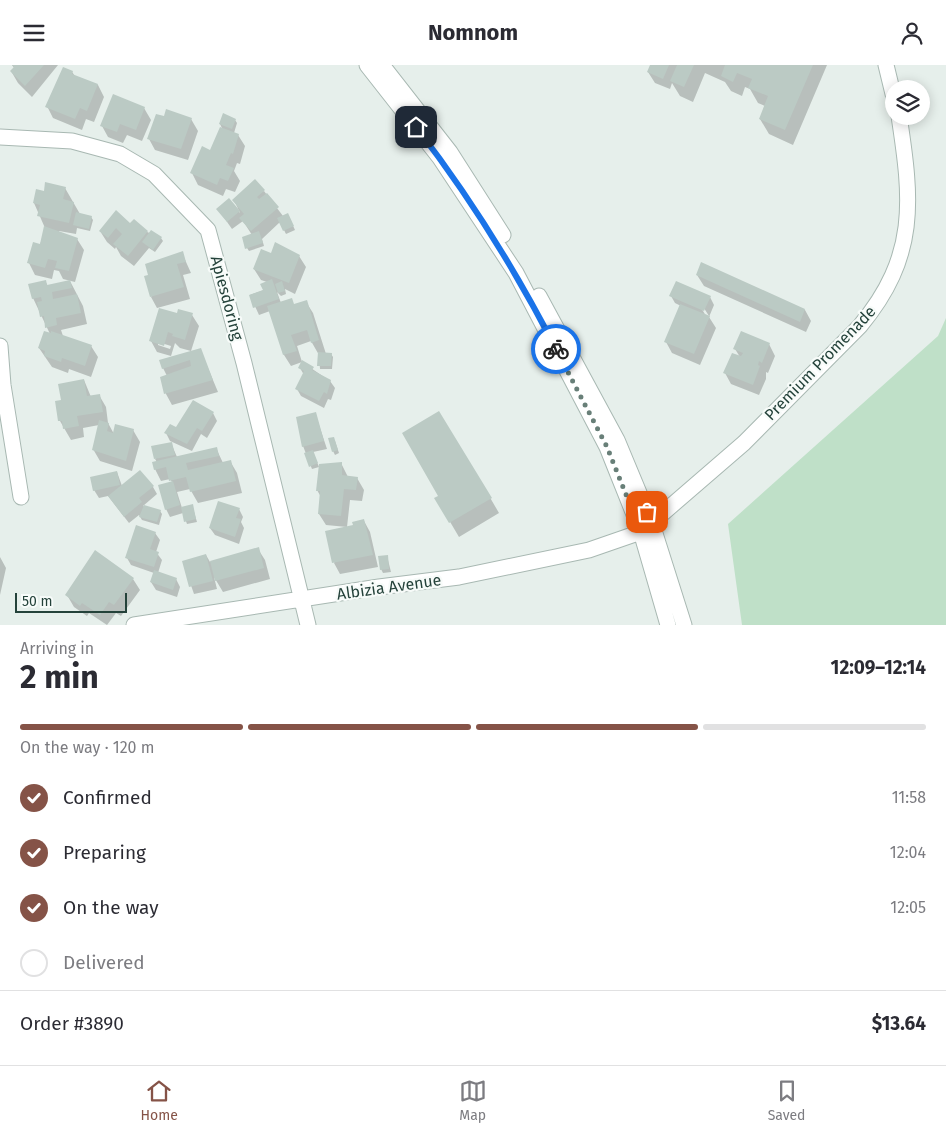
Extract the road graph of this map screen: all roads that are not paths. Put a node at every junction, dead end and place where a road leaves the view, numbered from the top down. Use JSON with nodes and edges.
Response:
{"nodes":[{"id":1,"x":367,"y":65,"type":"edge"},
{"id":2,"x":382,"y":65,"type":"edge"},
{"id":3,"x":886,"y":65,"type":"edge"},
{"id":4,"x":894,"y":65,"type":"edge"},
{"id":5,"x":890,"y":80,"type":"edge"},
{"id":6,"x":896,"y":80,"type":"edge"},
{"id":7,"x":900,"y":125,"type":"edge"},
{"id":8,"x":0,"y":137,"type":"edge"},
{"id":9,"x":0,"y":346,"type":"edge"},
{"id":10,"x":21,"y":497,"type":"dead end"},
{"id":11,"x":646,"y":528,"type":"junction"},
{"id":12,"x":304,"y":598,"type":"junction"},
{"id":13,"x":134,"y":625,"type":"edge"},
{"id":14,"x":308,"y":625,"type":"edge"},
{"id":15,"x":668,"y":625,"type":"edge"},
{"id":16,"x":684,"y":625,"type":"edge"}],
"edges":[{"from":1,"to":11,"type":"street"},
{"from":2,"to":11,"type":"street"},
{"from":3,"to":5,"type":"street"},
{"from":4,"to":6,"type":"street"},
{"from":7,"to":11,"type":"street","name":"Premium Promenade"},
{"from":8,"to":12,"type":"street","name":"Apiesdoring"},
{"from":9,"to":10,"type":"street"},
{"from":11,"to":12,"type":"street","name":"Albizia Avenue"},
{"from":11,"to":15,"type":"street"},
{"from":11,"to":16,"type":"street"},
{"from":12,"to":13,"type":"street","name":"Albizia Avenue"},
{"from":12,"to":14,"type":"street","name":"Apiesdoring"}]}
